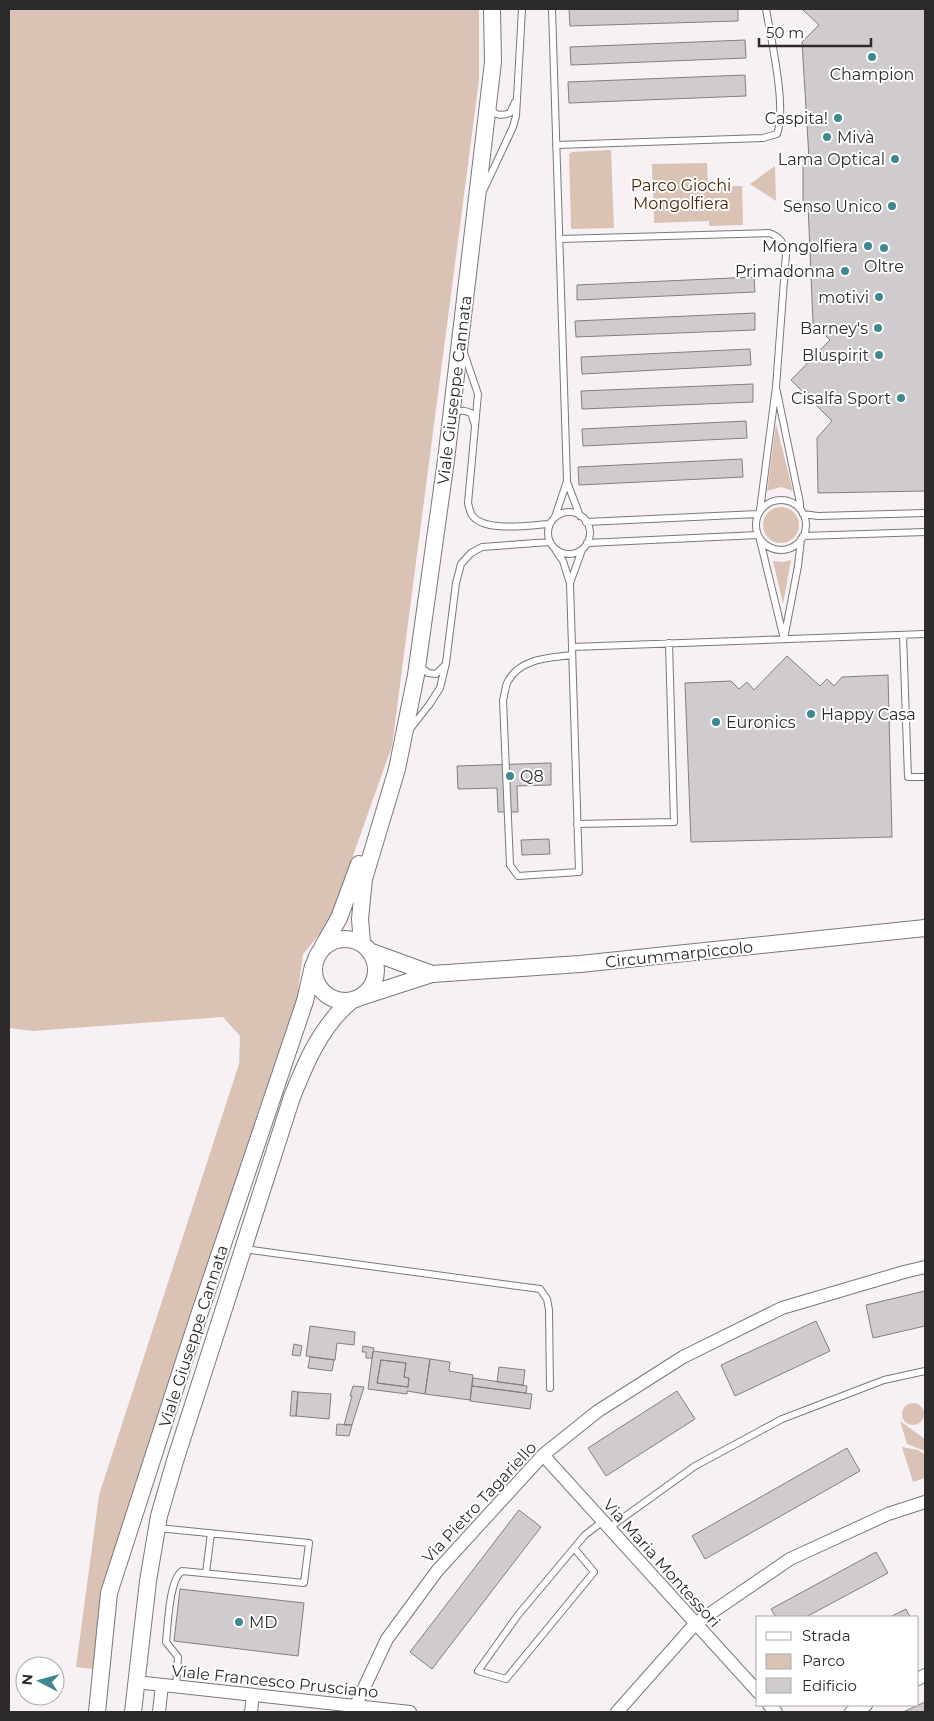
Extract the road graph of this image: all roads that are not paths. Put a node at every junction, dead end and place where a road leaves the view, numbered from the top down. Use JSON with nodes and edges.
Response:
{"nodes":[{"id":1,"x":492,"y":9,"type":"edge"},
{"id":2,"x":522,"y":9,"type":"edge"},
{"id":3,"x":552,"y":9,"type":"edge"},
{"id":4,"x":766,"y":9,"type":"edge"},
{"id":5,"x":518,"y":86,"type":"junction"},
{"id":6,"x":488,"y":102,"type":"junction"},
{"id":7,"x":556,"y":145,"type":"junction"},
{"id":8,"x":476,"y":204,"type":"junction"},
{"id":9,"x":559,"y":239,"type":"junction"},
{"id":10,"x":460,"y":339,"type":"junction"},
{"id":11,"x":776,"y":387,"type":"junction"},
{"id":12,"x":450,"y":423,"type":"junction"},
{"id":13,"x":476,"y":428,"type":"junction"},
{"id":14,"x":567,"y":481,"type":"junction"},
{"id":15,"x":759,"y":512,"type":"junction"},
{"id":16,"x":802,"y":512,"type":"junction"},
{"id":17,"x":925,"y":513,"type":"edge"},
{"id":18,"x":555,"y":516,"type":"junction"},
{"id":19,"x":580,"y":516,"type":"junction"},
{"id":20,"x":586,"y":522,"type":"junction"},
{"id":21,"x":550,"y":524,"type":"junction"},
{"id":22,"x":925,"y":532,"type":"edge"},
{"id":23,"x":759,"y":537,"type":"junction"},
{"id":24,"x":802,"y":538,"type":"junction"},
{"id":25,"x":550,"y":542,"type":"junction"},
{"id":26,"x":584,"y":546,"type":"junction"},
{"id":27,"x":556,"y":550,"type":"junction"},
{"id":28,"x":570,"y":583,"type":"junction"},
{"id":29,"x":925,"y":634,"type":"edge"},
{"id":30,"x":903,"y":635,"type":"junction"},
{"id":31,"x":784,"y":639,"type":"junction"},
{"id":32,"x":669,"y":643,"type":"junction"},
{"id":33,"x":572,"y":647,"type":"junction"},
{"id":34,"x":572,"y":656,"type":"junction"},
{"id":35,"x":418,"y":663,"type":"junction"},
{"id":36,"x":446,"y":663,"type":"junction"},
{"id":37,"x":404,"y":736,"type":"junction"},
{"id":38,"x":397,"y":769,"type":"junction"},
{"id":39,"x":925,"y":777,"type":"edge"},
{"id":40,"x":577,"y":824,"type":"junction"},
{"id":41,"x":925,"y":928,"type":"edge"},
{"id":42,"x":365,"y":947,"type":"junction"},
{"id":43,"x":322,"y":948,"type":"junction"},
{"id":44,"x":313,"y":966,"type":"junction"},
{"id":45,"x":432,"y":974,"type":"junction"},
{"id":46,"x":356,"y":999,"type":"junction"},
{"id":47,"x":243,"y":1249,"type":"junction"},
{"id":48,"x":925,"y":1267,"type":"edge"},
{"id":49,"x":925,"y":1371,"type":"edge"},
{"id":50,"x":550,"y":1388,"type":"dead end"},
{"id":51,"x":543,"y":1455,"type":"junction"},
{"id":52,"x":925,"y":1502,"type":"edge"},
{"id":53,"x":606,"y":1525,"type":"junction"},
{"id":54,"x":157,"y":1528,"type":"junction"},
{"id":55,"x":211,"y":1533,"type":"junction"},
{"id":56,"x":574,"y":1548,"type":"junction"},
{"id":57,"x":206,"y":1573,"type":"junction"},
{"id":58,"x":695,"y":1624,"type":"junction"},
{"id":59,"x":136,"y":1682,"type":"junction"},
{"id":60,"x":162,"y":1685,"type":"junction"},
{"id":61,"x":176,"y":1687,"type":"junction"},
{"id":62,"x":756,"y":1690,"type":"edge"},
{"id":63,"x":253,"y":1695,"type":"junction"},
{"id":64,"x":864,"y":1706,"type":"edge"},
{"id":65,"x":355,"y":1707,"type":"junction"},
{"id":66,"x":97,"y":1712,"type":"edge"},
{"id":67,"x":132,"y":1712,"type":"edge"},
{"id":68,"x":159,"y":1712,"type":"edge"},
{"id":69,"x":252,"y":1712,"type":"edge"},
{"id":70,"x":410,"y":1712,"type":"edge"},
{"id":71,"x":617,"y":1712,"type":"edge"},
{"id":72,"x":851,"y":1712,"type":"edge"}],
"edges":[{"from":1,"to":6,"type":"street","name":"Viale Giuseppe Cannata"},
{"from":2,"to":5,"type":"lane"},
{"from":3,"to":7,"type":"lane"},
{"from":4,"to":7,"type":"lane"},
{"from":5,"to":6,"type":"lane"},
{"from":5,"to":8,"type":"lane"},
{"from":6,"to":8,"type":"street","name":"Viale Giuseppe Cannata"},
{"from":7,"to":9,"type":"lane"},
{"from":8,"to":10,"type":"street","name":"Viale Giuseppe Cannata"},
{"from":9,"to":11,"type":"lane"},
{"from":9,"to":14,"type":"lane"},
{"from":10,"to":12,"type":"street","name":"Viale Giuseppe Cannata"},
{"from":10,"to":13,"type":"lane"},
{"from":11,"to":15,"type":"lane"},
{"from":11,"to":16,"type":"lane"},
{"from":12,"to":13,"type":"lane"},
{"from":12,"to":35,"type":"street","name":"Viale Giuseppe Cannata"},
{"from":13,"to":21,"type":"lane"},
{"from":14,"to":18,"type":"lane"},
{"from":14,"to":19,"type":"lane"},
{"from":15,"to":16,"type":"lane"},
{"from":15,"to":20,"type":"lane"},
{"from":15,"to":23,"type":"lane"},
{"from":16,"to":17,"type":"lane"},
{"from":16,"to":24,"type":"lane"},
{"from":18,"to":19,"type":"lane"},
{"from":18,"to":21,"type":"lane"},
{"from":19,"to":20,"type":"lane"},
{"from":20,"to":26,"type":"lane"},
{"from":21,"to":25,"type":"lane"},
{"from":22,"to":24,"type":"lane"},
{"from":23,"to":24,"type":"lane"},
{"from":23,"to":26,"type":"lane"},
{"from":23,"to":31,"type":"lane"},
{"from":24,"to":31,"type":"lane"},
{"from":25,"to":27,"type":"lane"},
{"from":25,"to":36,"type":"lane"},
{"from":26,"to":27,"type":"lane"},
{"from":26,"to":28,"type":"lane"},
{"from":27,"to":28,"type":"lane"},
{"from":28,"to":33,"type":"lane"},
{"from":29,"to":30,"type":"lane"},
{"from":30,"to":31,"type":"lane"},
{"from":30,"to":39,"type":"lane"},
{"from":31,"to":32,"type":"lane"},
{"from":32,"to":33,"type":"lane"},
{"from":32,"to":40,"type":"lane"},
{"from":33,"to":34,"type":"lane"},
{"from":34,"to":40,"type":"lane"},
{"from":34,"to":40,"type":"lane"},
{"from":35,"to":36,"type":"lane"},
{"from":35,"to":37,"type":"street","name":"Viale Giuseppe Cannata"},
{"from":36,"to":37,"type":"lane"},
{"from":37,"to":38,"type":"street","name":"Viale Giuseppe Cannata"},
{"from":38,"to":42,"type":"street","name":"Viale Giuseppe Cannata"},
{"from":38,"to":43,"type":"street","name":"Viale Giuseppe Cannata"},
{"from":41,"to":45,"type":"street","name":"Circummarpiccolo"},
{"from":42,"to":43,"type":"street"},
{"from":42,"to":45,"type":"street","name":"Circummarpiccolo"},
{"from":42,"to":46,"type":"street"},
{"from":43,"to":44,"type":"street"},
{"from":44,"to":46,"type":"street"},
{"from":44,"to":66,"type":"street","name":"Viale Giuseppe Cannata"},
{"from":45,"to":46,"type":"street","name":"Circummarpiccolo"},
{"from":46,"to":47,"type":"street","name":"Viale Giuseppe Cannata"},
{"from":47,"to":50,"type":"lane"},
{"from":47,"to":54,"type":"street","name":"Viale Giuseppe Cannata"},
{"from":48,"to":51,"type":"street","name":"Via Pietro Tagariello"},
{"from":49,"to":53,"type":"lane"},
{"from":51,"to":53,"type":"street","name":"Via Maria Montessori"},
{"from":51,"to":65,"type":"street","name":"Via Pietro Tagariello"},
{"from":52,"to":58,"type":"street"},
{"from":53,"to":56,"type":"lane"},
{"from":53,"to":58,"type":"street","name":"Via Maria Montessori"},
{"from":54,"to":55,"type":"lane"},
{"from":54,"to":59,"type":"street","name":"Viale Giuseppe Cannata"},
{"from":55,"to":57,"type":"lane"},
{"from":55,"to":57,"type":"lane"},
{"from":56,"to":56,"type":"lane"},
{"from":57,"to":61,"type":"lane"},
{"from":58,"to":62,"type":"street","name":"Via Maria Montessori"},
{"from":58,"to":71,"type":"street"},
{"from":59,"to":60,"type":"street","name":"Viale Francesco Prusciano"},
{"from":59,"to":67,"type":"street","name":"Viale Giuseppe Cannata"},
{"from":60,"to":61,"type":"street","name":"Viale Francesco Prusciano"},
{"from":60,"to":68,"type":"street"},
{"from":61,"to":63,"type":"street","name":"Viale Francesco Prusciano"},
{"from":63,"to":65,"type":"street","name":"Viale Francesco Prusciano"},
{"from":63,"to":69,"type":"street"},
{"from":64,"to":72,"type":"street"},
{"from":65,"to":70,"type":"street","name":"Viale Francesco Prusciano"}]}
